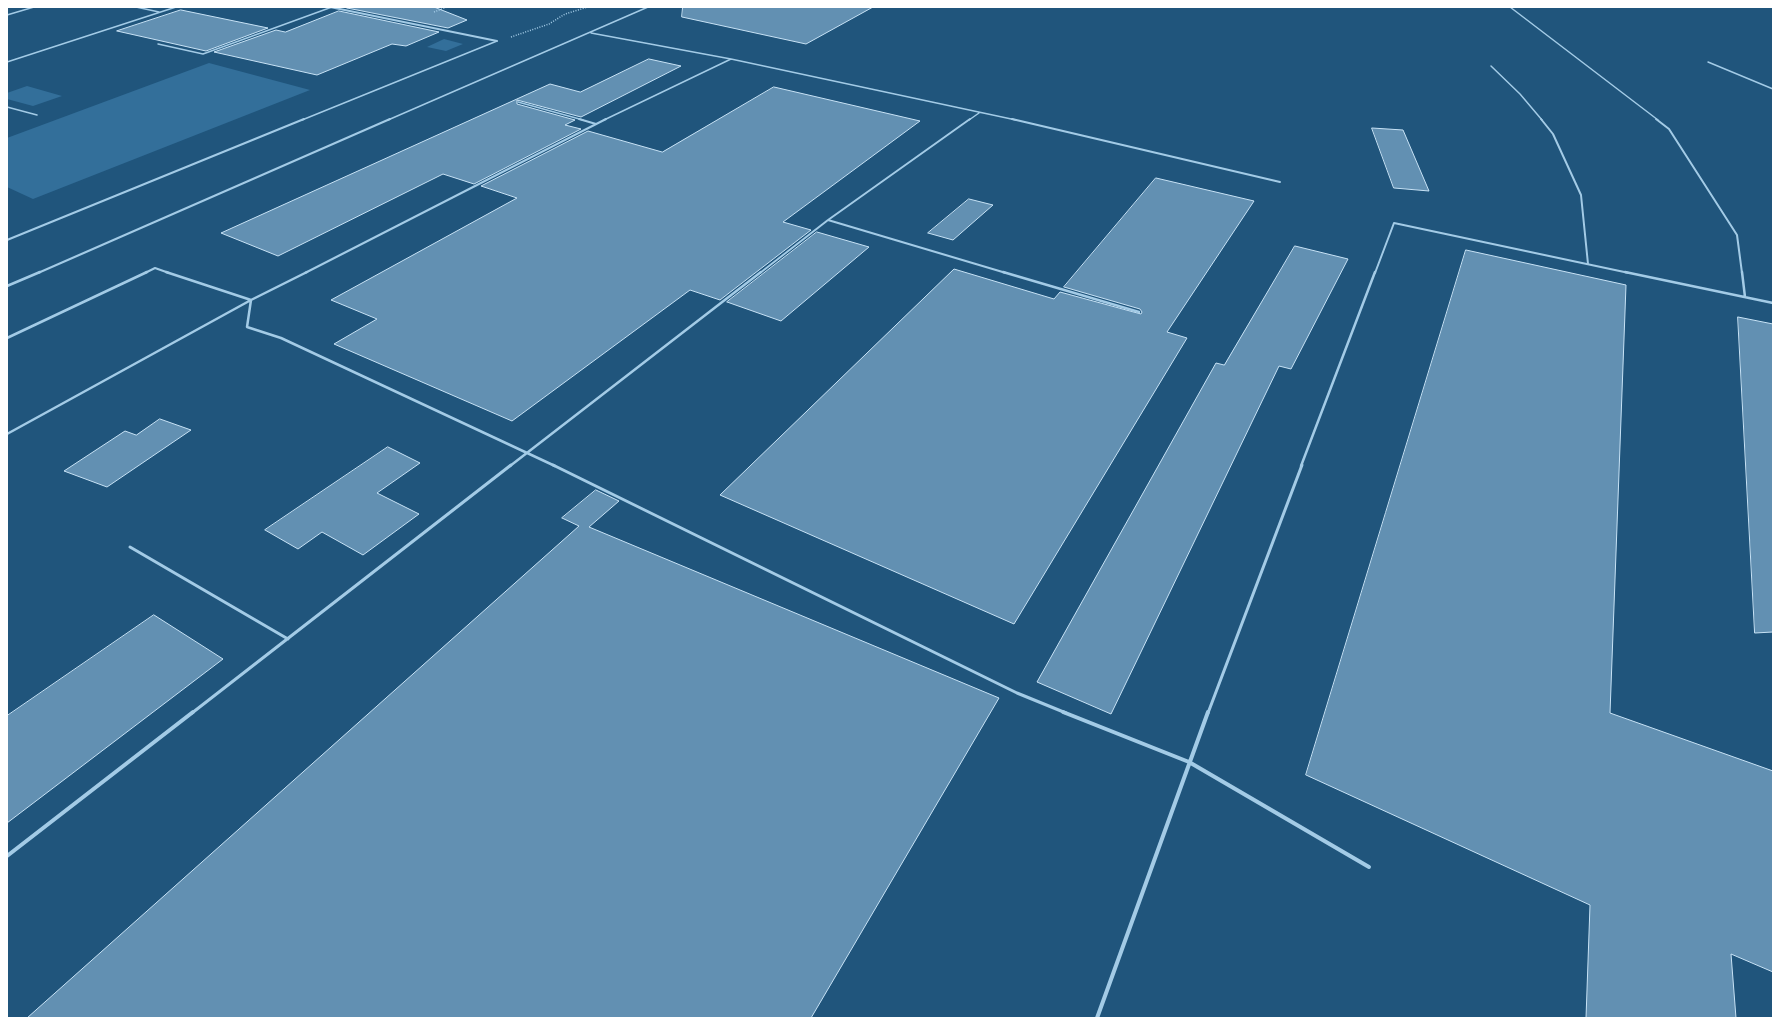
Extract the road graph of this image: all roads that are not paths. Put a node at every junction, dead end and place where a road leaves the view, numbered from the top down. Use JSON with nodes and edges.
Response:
{"nodes":[{"id":1,"x":34,"y":7,"type":"edge"},
{"id":2,"x":136,"y":7,"type":"edge"},
{"id":3,"x":176,"y":7,"type":"edge"},
{"id":4,"x":331,"y":7,"type":"edge"},
{"id":5,"x":648,"y":7,"type":"edge"},
{"id":6,"x":1510,"y":7,"type":"edge"},
{"id":7,"x":161,"y":12,"type":"junction"},
{"id":8,"x":7,"y":15,"type":"edge"},
{"id":9,"x":591,"y":33,"type":"junction"},
{"id":10,"x":497,"y":41,"type":"joint"},
{"id":11,"x":158,"y":44,"type":"dead end"},
{"id":12,"x":731,"y":59,"type":"junction"},
{"id":13,"x":7,"y":62,"type":"edge"},
{"id":14,"x":1708,"y":62,"type":"dead end"},
{"id":15,"x":1490,"y":66,"type":"dead end"},
{"id":16,"x":1773,"y":89,"type":"edge"},
{"id":17,"x":518,"y":102,"type":"dead end"},
{"id":18,"x":7,"y":107,"type":"edge"},
{"id":19,"x":979,"y":114,"type":"junction"},
{"id":20,"x":37,"y":115,"type":"dead end"},
{"id":21,"x":596,"y":124,"type":"junction"},
{"id":22,"x":1280,"y":182,"type":"dead end"},
{"id":23,"x":828,"y":220,"type":"junction"},
{"id":24,"x":7,"y":240,"type":"edge"},
{"id":25,"x":1588,"y":264,"type":"junction"},
{"id":26,"x":7,"y":286,"type":"edge"},
{"id":27,"x":1745,"y":297,"type":"junction"},
{"id":28,"x":251,"y":300,"type":"junction"},
{"id":29,"x":1773,"y":303,"type":"edge"},
{"id":30,"x":1139,"y":312,"type":"dead end"},
{"id":31,"x":7,"y":338,"type":"edge"},
{"id":32,"x":7,"y":434,"type":"edge"},
{"id":33,"x":528,"y":453,"type":"junction"},
{"id":34,"x":130,"y":547,"type":"dead end"},
{"id":35,"x":288,"y":639,"type":"junction"},
{"id":36,"x":1188,"y":762,"type":"junction"},
{"id":37,"x":7,"y":856,"type":"edge"},
{"id":38,"x":1368,"y":867,"type":"dead end"},
{"id":39,"x":1097,"y":1018,"type":"edge"}],
"edges":[{"from":1,"to":8,"type":"lane"},
{"from":2,"to":7,"type":"lane"},
{"from":3,"to":7,"type":"lane"},
{"from":4,"to":10,"type":"street"},
{"from":4,"to":11,"type":"lane"},
{"from":5,"to":9,"type":"lane"},
{"from":6,"to":27,"type":"lane"},
{"from":7,"to":13,"type":"lane"},
{"from":9,"to":12,"type":"lane"},
{"from":9,"to":26,"type":"lane"},
{"from":10,"to":24,"type":"lane"},
{"from":12,"to":19,"type":"lane"},
{"from":12,"to":21,"type":"lane"},
{"from":14,"to":16,"type":"lane"},
{"from":15,"to":25,"type":"lane"},
{"from":17,"to":21,"type":"lane"},
{"from":18,"to":20,"type":"lane"},
{"from":19,"to":22,"type":"lane"},
{"from":19,"to":23,"type":"lane"},
{"from":21,"to":28,"type":"lane"},
{"from":23,"to":30,"type":"lane"},
{"from":23,"to":33,"type":"lane"},
{"from":25,"to":27,"type":"lane"},
{"from":25,"to":36,"type":"lane"},
{"from":27,"to":29,"type":"lane"},
{"from":28,"to":31,"type":"lane"},
{"from":28,"to":32,"type":"lane"},
{"from":28,"to":33,"type":"lane"},
{"from":33,"to":35,"type":"lane"},
{"from":33,"to":36,"type":"lane"},
{"from":34,"to":35,"type":"lane"},
{"from":35,"to":37,"type":"lane"},
{"from":36,"to":38,"type":"lane"},
{"from":36,"to":39,"type":"lane"}]}
